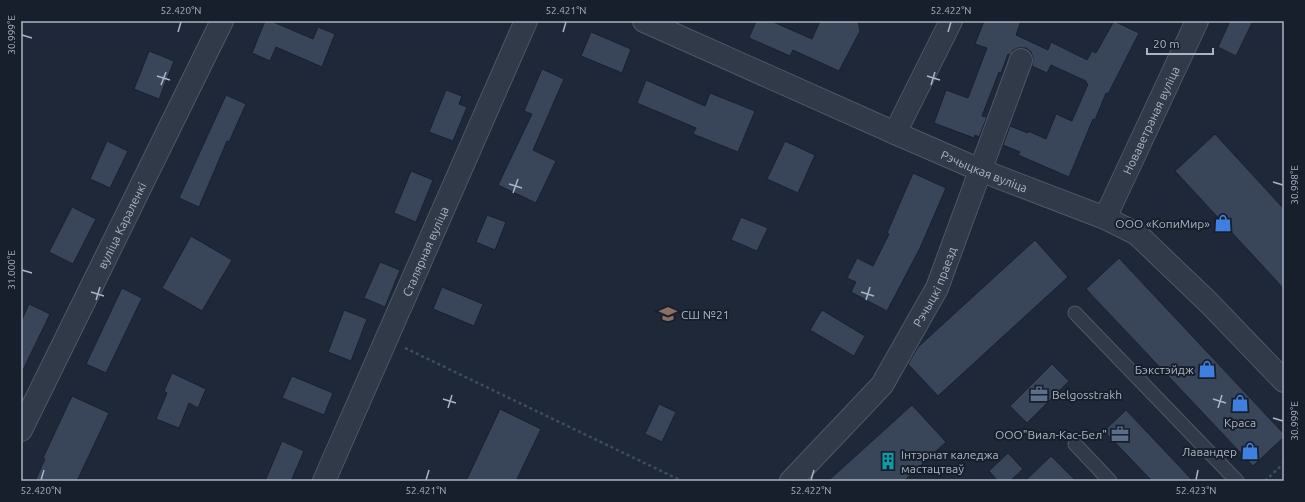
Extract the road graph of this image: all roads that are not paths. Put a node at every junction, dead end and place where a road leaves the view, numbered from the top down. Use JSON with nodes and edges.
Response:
{"nodes":[{"id":1,"x":222,"y":21,"type":"edge"},
{"id":2,"x":526,"y":21,"type":"edge"},
{"id":3,"x":644,"y":21,"type":"edge"},
{"id":4,"x":950,"y":21,"type":"edge"},
{"id":5,"x":1197,"y":21,"type":"edge"},
{"id":6,"x":1022,"y":60,"type":"dead end"},
{"id":7,"x":895,"y":133,"type":"junction"},
{"id":8,"x":980,"y":170,"type":"junction"},
{"id":9,"x":1105,"y":218,"type":"junction"},
{"id":10,"x":1076,"y":312,"type":"dead end"},
{"id":11,"x":1284,"y":381,"type":"edge"},
{"id":12,"x":21,"y":430,"type":"edge"},
{"id":13,"x":1075,"y":444,"type":"dead end"},
{"id":14,"x":324,"y":481,"type":"edge"},
{"id":15,"x":791,"y":481,"type":"edge"},
{"id":16,"x":1110,"y":481,"type":"edge"},
{"id":17,"x":1237,"y":481,"type":"edge"}],
"edges":[{"from":1,"to":12,"type":"street","name":"вуліца Караленкі"},
{"from":2,"to":14,"type":"street","name":"Сталярная вуліца"},
{"from":3,"to":7,"type":"street","name":"Рэчыцкая вуліца"},
{"from":4,"to":7,"type":"street"},
{"from":5,"to":9,"type":"street","name":"Новаветраная вуліца"},
{"from":6,"to":8,"type":"street","name":"Рэчыцкі праезд"},
{"from":7,"to":8,"type":"street","name":"Рэчыцкая вуліца"},
{"from":8,"to":9,"type":"street","name":"Рэчыцкая вуліца"},
{"from":8,"to":15,"type":"street","name":"Рэчыцкі праезд"},
{"from":9,"to":11,"type":"street","name":"Рэчыцкая вуліца"},
{"from":10,"to":17,"type":"lane"},
{"from":13,"to":16,"type":"lane"}]}
